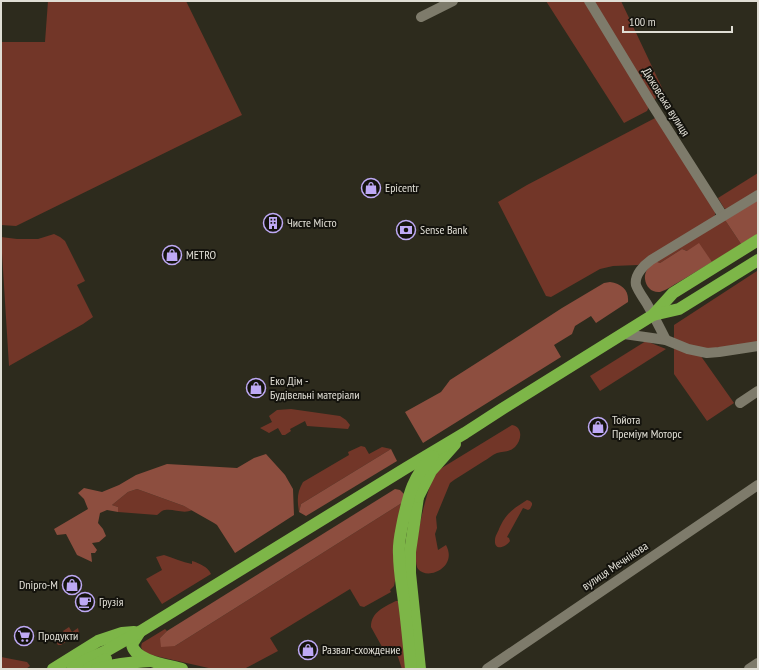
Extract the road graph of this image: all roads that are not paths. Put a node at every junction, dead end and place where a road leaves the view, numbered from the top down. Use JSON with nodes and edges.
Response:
{"nodes":[{"id":1,"x":453,"y":1,"type":"edge"},
{"id":2,"x":589,"y":1,"type":"edge"},
{"id":3,"x":421,"y":17,"type":"dead end"},
{"id":4,"x":758,"y":195,"type":"edge"},
{"id":5,"x":723,"y":216,"type":"junction"},
{"id":6,"x":758,"y":240,"type":"edge"},
{"id":7,"x":758,"y":260,"type":"edge"},
{"id":8,"x":653,"y":315,"type":"junction"},
{"id":9,"x":624,"y":334,"type":"junction"},
{"id":10,"x":666,"y":340,"type":"junction"},
{"id":11,"x":758,"y":346,"type":"edge"},
{"id":12,"x":758,"y":391,"type":"edge"},
{"id":13,"x":740,"y":403,"type":"dead end"},
{"id":14,"x":465,"y":433,"type":"junction"},
{"id":15,"x":439,"y":449,"type":"junction"},
{"id":16,"x":406,"y":468,"type":"junction"},
{"id":17,"x":416,"y":478,"type":"junction"},
{"id":18,"x":758,"y":485,"type":"edge"},
{"id":19,"x":417,"y":500,"type":"junction"},
{"id":20,"x":141,"y":631,"type":"junction"},
{"id":21,"x":154,"y":661,"type":"junction"},
{"id":22,"x":758,"y":663,"type":"edge"},
{"id":23,"x":53,"y":669,"type":"edge"},
{"id":24,"x":72,"y":669,"type":"edge"},
{"id":25,"x":96,"y":669,"type":"edge"},
{"id":26,"x":182,"y":669,"type":"edge"},
{"id":27,"x":411,"y":669,"type":"edge"},
{"id":28,"x":420,"y":669,"type":"edge"},
{"id":29,"x":487,"y":669,"type":"edge"},
{"id":30,"x":749,"y":669,"type":"edge"}],
"edges":[{"from":1,"to":3,"type":"street"},
{"from":2,"to":5,"type":"street","name":"Дюковська вулиця"},
{"from":4,"to":5,"type":"street"},
{"from":5,"to":8,"type":"street"},
{"from":6,"to":8,"type":"highway"},
{"from":7,"to":8,"type":"highway"},
{"from":8,"to":9,"type":"highway"},
{"from":8,"to":10,"type":"street"},
{"from":9,"to":10,"type":"street"},
{"from":9,"to":14,"type":"highway"},
{"from":10,"to":11,"type":"street"},
{"from":12,"to":13,"type":"street"},
{"from":14,"to":15,"type":"highway"},
{"from":14,"to":19,"type":"highway"},
{"from":15,"to":16,"type":"highway"},
{"from":15,"to":17,"type":"highway"},
{"from":16,"to":17,"type":"highway"},
{"from":16,"to":20,"type":"highway"},
{"from":17,"to":19,"type":"highway"},
{"from":17,"to":27,"type":"highway"},
{"from":18,"to":29,"type":"street","name":"вулиця Мечнікова"},
{"from":19,"to":28,"type":"highway"},
{"from":20,"to":21,"type":"highway"},
{"from":20,"to":23,"type":"highway"},
{"from":20,"to":24,"type":"highway"},
{"from":20,"to":25,"type":"highway"},
{"from":21,"to":25,"type":"highway"},
{"from":21,"to":26,"type":"highway"},
{"from":22,"to":30,"type":"street"}]}
